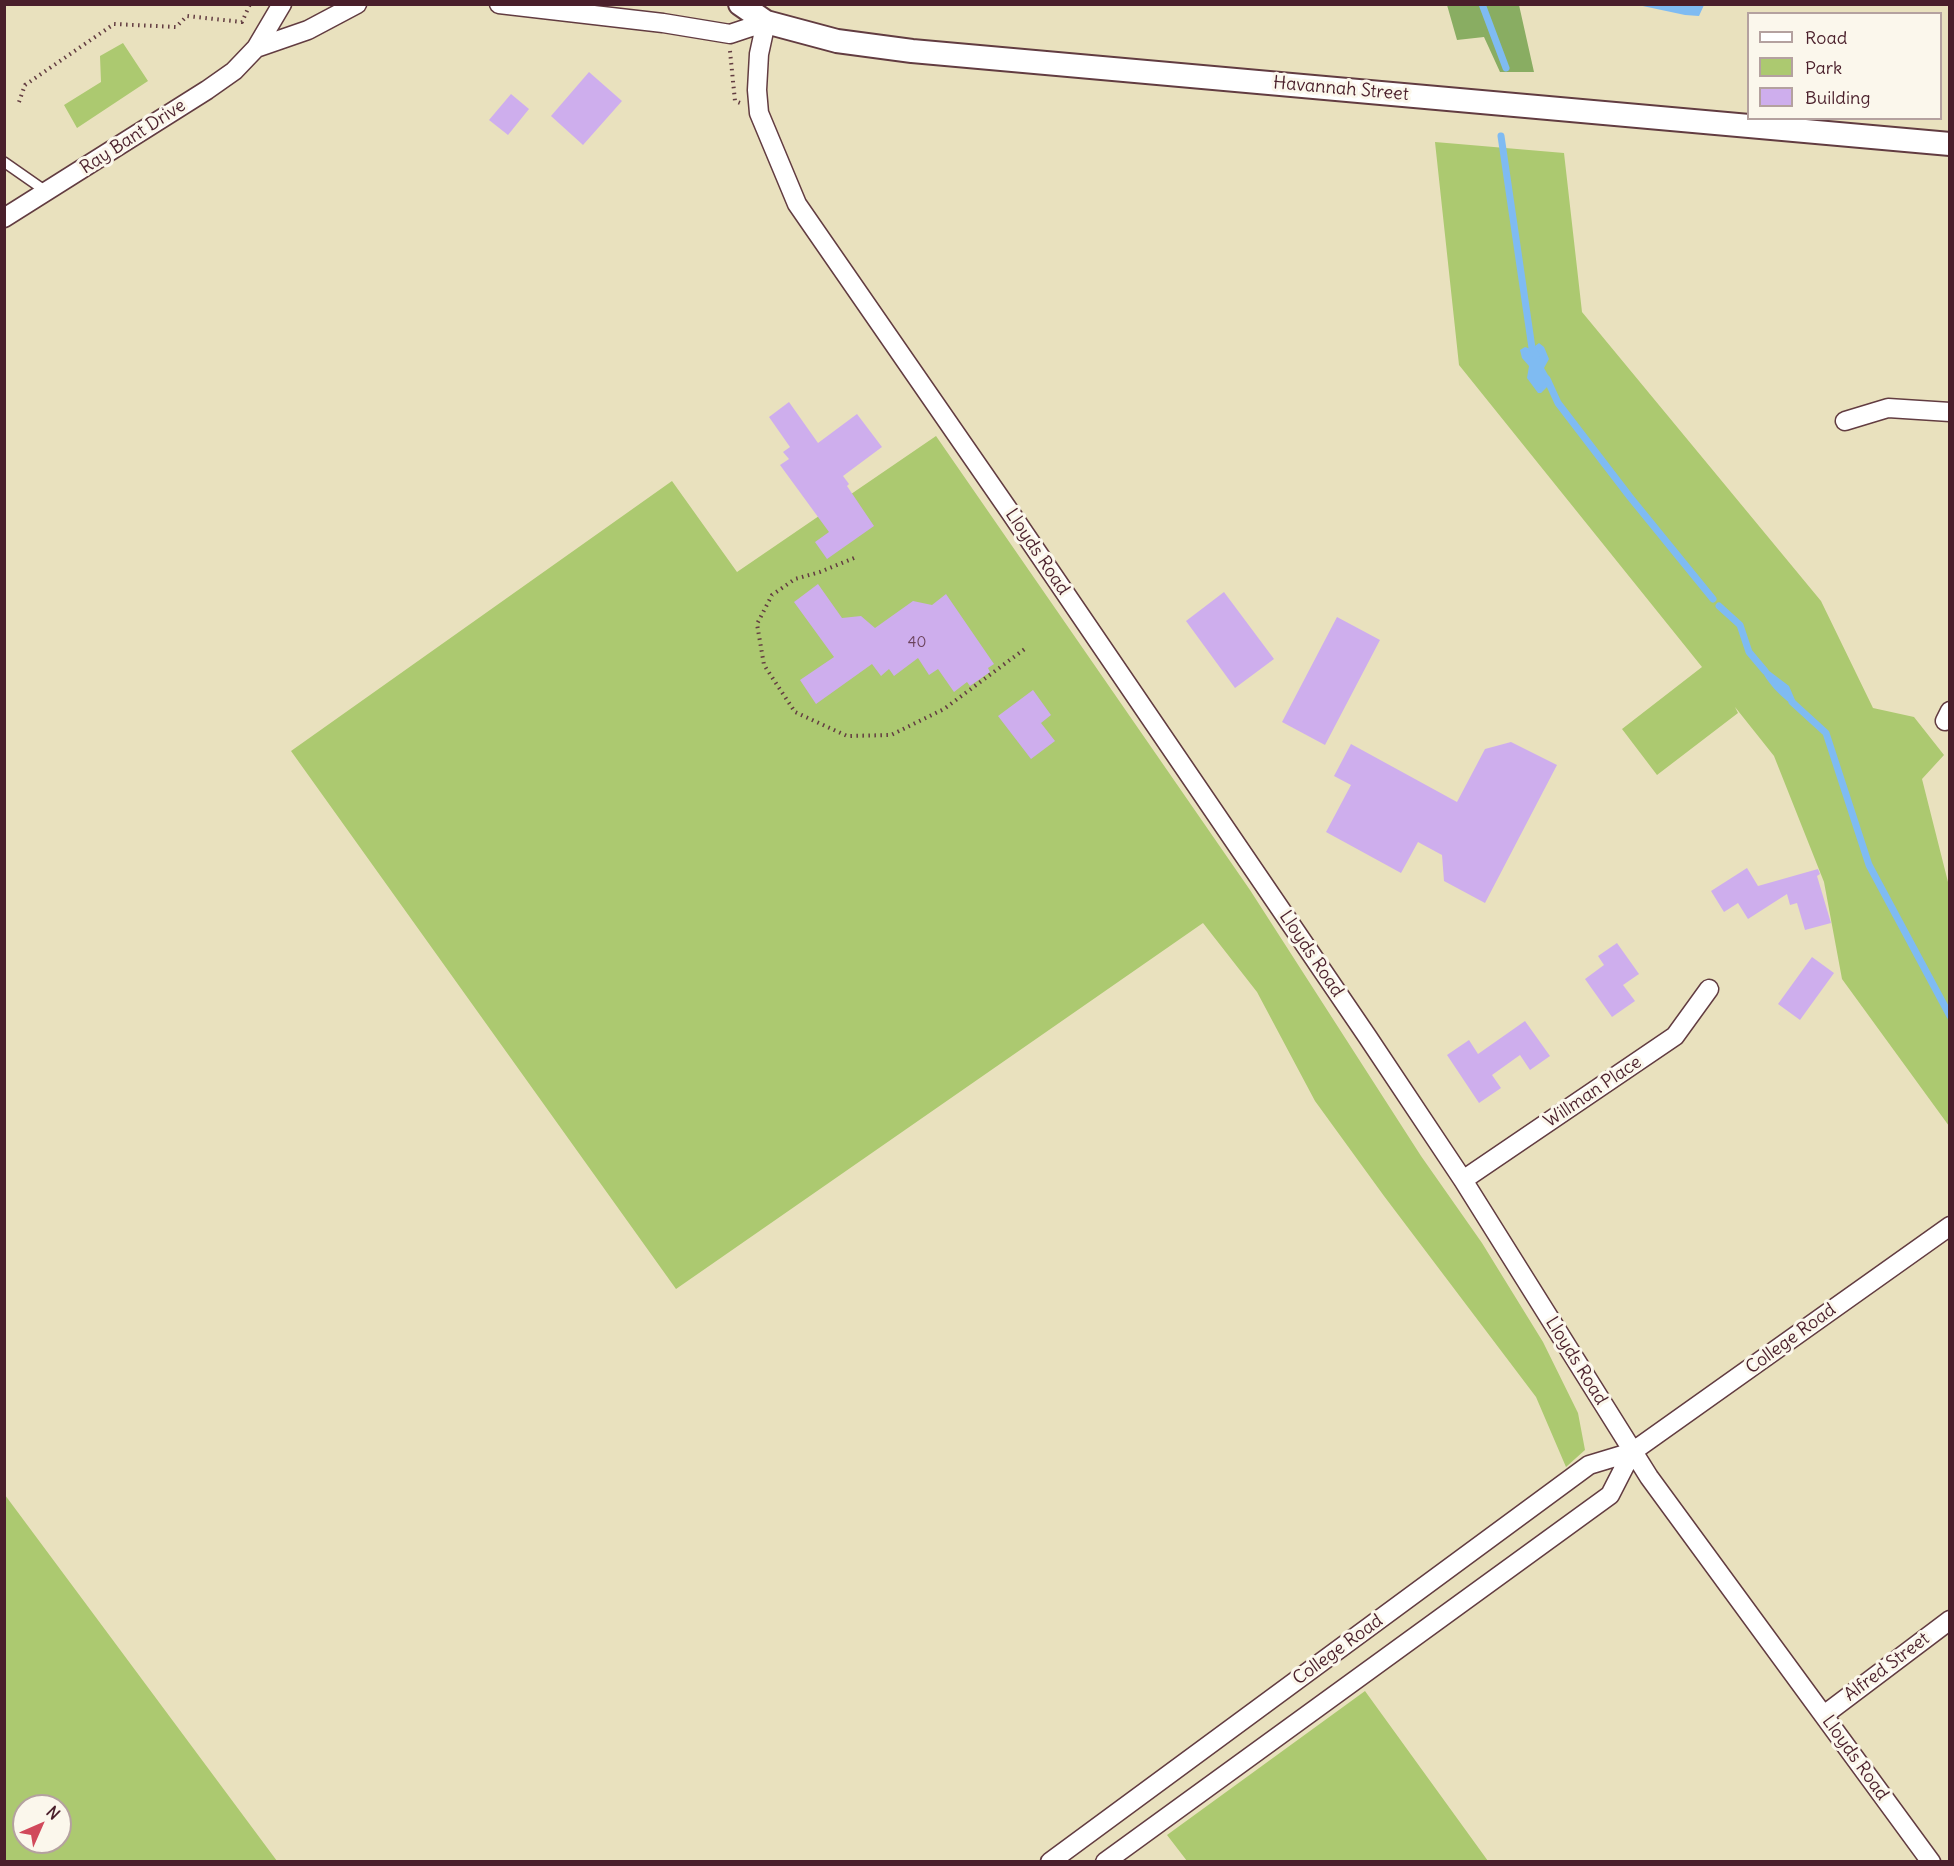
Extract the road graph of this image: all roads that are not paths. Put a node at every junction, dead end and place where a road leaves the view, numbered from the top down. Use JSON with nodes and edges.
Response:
{"nodes":[{"id":1,"x":282,"y":4,"type":"edge"},
{"id":2,"x":357,"y":4,"type":"edge"},
{"id":3,"x":499,"y":4,"type":"edge"},
{"id":4,"x":740,"y":4,"type":"edge"},
{"id":5,"x":766,"y":22,"type":"junction"},
{"id":6,"x":256,"y":48,"type":"junction"},
{"id":7,"x":1950,"y":144,"type":"edge"},
{"id":8,"x":4,"y":162,"type":"edge"},
{"id":9,"x":47,"y":192,"type":"junction"},
{"id":10,"x":4,"y":218,"type":"edge"},
{"id":11,"x":1950,"y":411,"type":"edge"},
{"id":12,"x":1845,"y":421,"type":"dead end"},
{"id":13,"x":1709,"y":989,"type":"dead end"},
{"id":14,"x":1463,"y":1180,"type":"junction"},
{"id":15,"x":1950,"y":1226,"type":"edge"},
{"id":16,"x":1632,"y":1452,"type":"junction"},
{"id":17,"x":1950,"y":1620,"type":"edge"},
{"id":18,"x":1824,"y":1714,"type":"junction"},
{"id":19,"x":1050,"y":1862,"type":"edge"},
{"id":20,"x":1105,"y":1862,"type":"edge"},
{"id":21,"x":1931,"y":1862,"type":"edge"}],
"edges":[{"from":1,"to":6,"type":"street","name":"Ray Bant Drive"},
{"from":2,"to":6,"type":"street","name":"Ray Bant Drive"},
{"from":3,"to":5,"type":"street"},
{"from":4,"to":5,"type":"street","name":"Havannah Street"},
{"from":5,"to":7,"type":"street","name":"Havannah Street"},
{"from":5,"to":14,"type":"street","name":"Lloyds Road"},
{"from":6,"to":9,"type":"street","name":"Ray Bant Drive"},
{"from":8,"to":9,"type":"lane"},
{"from":9,"to":10,"type":"street","name":"Ray Bant Drive"},
{"from":11,"to":12,"type":"street"},
{"from":13,"to":14,"type":"street","name":"Willman Place"},
{"from":14,"to":16,"type":"street","name":"Lloyds Road"},
{"from":15,"to":16,"type":"street","name":"College Road"},
{"from":16,"to":18,"type":"street","name":"Lloyds Road"},
{"from":16,"to":19,"type":"street","name":"College Road"},
{"from":16,"to":20,"type":"street","name":"College Road"},
{"from":17,"to":18,"type":"street","name":"Alfred Street"},
{"from":18,"to":21,"type":"street","name":"Lloyds Road"}]}
